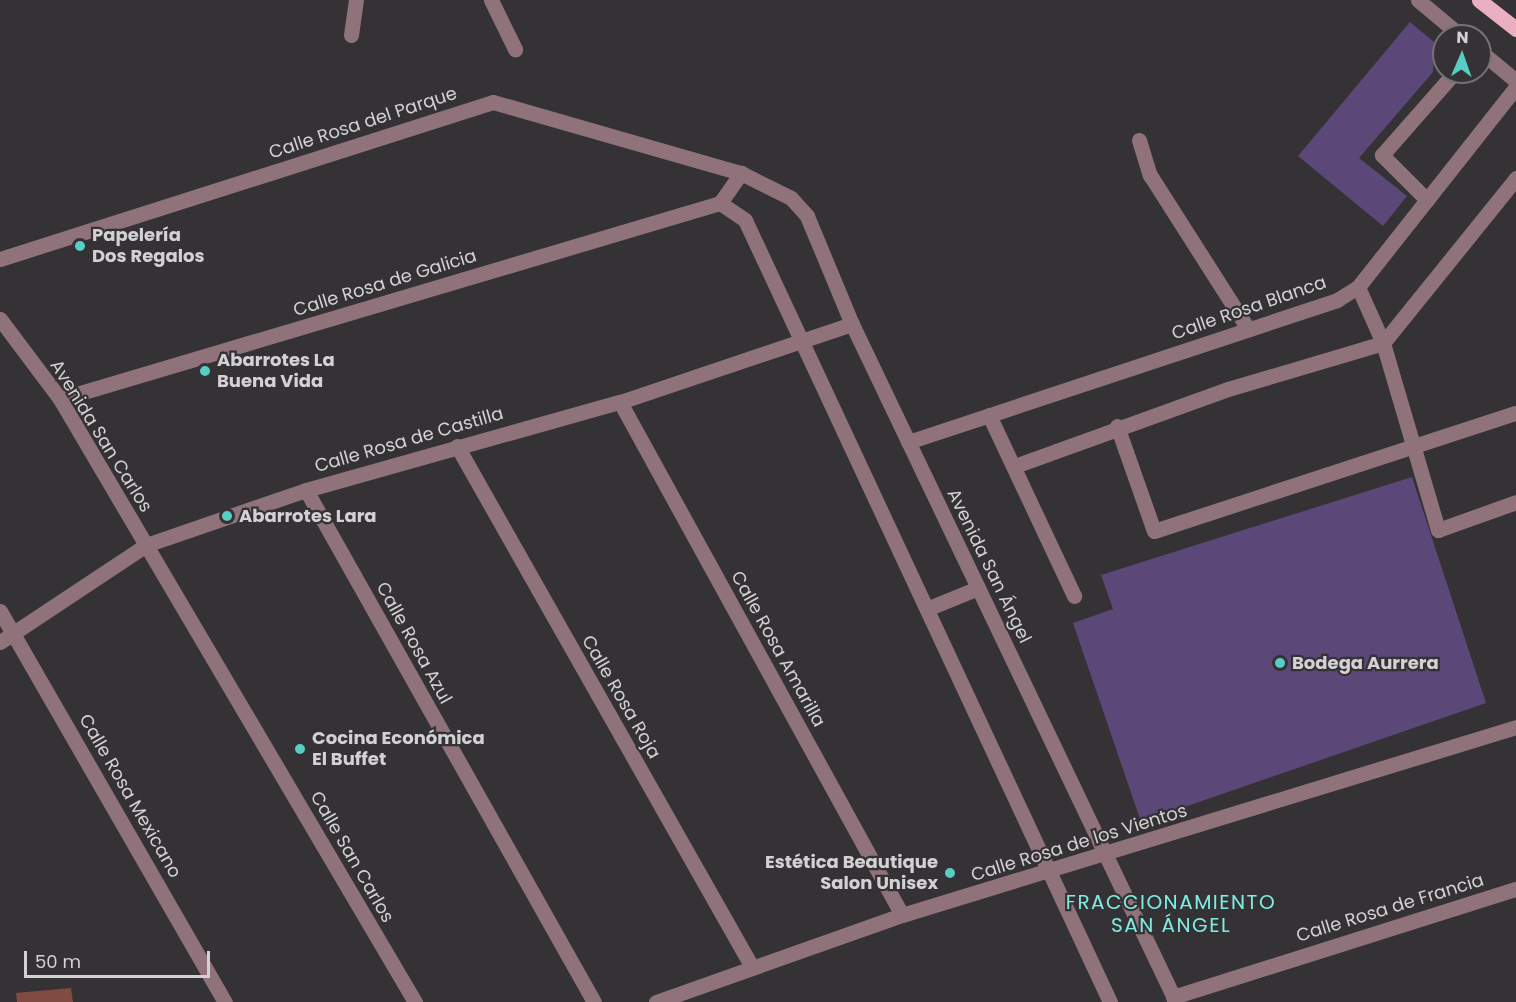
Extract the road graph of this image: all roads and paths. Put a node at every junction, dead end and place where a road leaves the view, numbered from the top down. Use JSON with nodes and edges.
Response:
{"nodes":[{"id":1,"x":356,"y":0,"type":"edge"},
{"id":2,"x":491,"y":0,"type":"edge"},
{"id":3,"x":1418,"y":0,"type":"edge"},
{"id":4,"x":1479,"y":0,"type":"edge"},
{"id":5,"x":1447,"y":24,"type":"edge"},
{"id":6,"x":1516,"y":29,"type":"edge"},
{"id":7,"x":351,"y":35,"type":"dead end"},
{"id":8,"x":515,"y":49,"type":"dead end"},
{"id":9,"x":1492,"y":61,"type":"edge"},
{"id":10,"x":1516,"y":81,"type":"edge"},
{"id":11,"x":1444,"y":84,"type":"edge"},
{"id":12,"x":1516,"y":87,"type":"edge"},
{"id":13,"x":1139,"y":140,"type":"dead end"},
{"id":14,"x":741,"y":173,"type":"junction"},
{"id":15,"x":1516,"y":178,"type":"edge"},
{"id":16,"x":1427,"y":200,"type":"junction"},
{"id":17,"x":720,"y":203,"type":"junction"},
{"id":18,"x":0,"y":259,"type":"edge"},
{"id":19,"x":1358,"y":287,"type":"junction"},
{"id":20,"x":0,"y":320,"type":"edge"},
{"id":21,"x":852,"y":324,"type":"junction"},
{"id":22,"x":1248,"y":329,"type":"junction"},
{"id":23,"x":801,"y":340,"type":"junction"},
{"id":24,"x":1383,"y":343,"type":"junction"},
{"id":25,"x":60,"y":399,"type":"junction"},
{"id":26,"x":620,"y":402,"type":"junction"},
{"id":27,"x":1516,"y":413,"type":"edge"},
{"id":28,"x":989,"y":415,"type":"junction"},
{"id":29,"x":1117,"y":426,"type":"junction"},
{"id":30,"x":909,"y":442,"type":"junction"},
{"id":31,"x":457,"y":446,"type":"junction"},
{"id":32,"x":1414,"y":446,"type":"junction"},
{"id":33,"x":1015,"y":465,"type":"junction"},
{"id":34,"x":306,"y":490,"type":"junction"},
{"id":35,"x":1516,"y":502,"type":"edge"},
{"id":36,"x":146,"y":545,"type":"junction"},
{"id":37,"x":978,"y":588,"type":"junction"},
{"id":38,"x":1074,"y":596,"type":"dead end"},
{"id":39,"x":929,"y":608,"type":"junction"},
{"id":40,"x":0,"y":611,"type":"edge"},
{"id":41,"x":14,"y":633,"type":"junction"},
{"id":42,"x":0,"y":642,"type":"edge"},
{"id":43,"x":1516,"y":727,"type":"edge"},
{"id":44,"x":1106,"y":856,"type":"junction"},
{"id":45,"x":1054,"y":872,"type":"junction"},
{"id":46,"x":1516,"y":889,"type":"edge"},
{"id":47,"x":902,"y":915,"type":"junction"},
{"id":48,"x":752,"y":967,"type":"junction"},
{"id":49,"x":1175,"y":999,"type":"edge"},
{"id":50,"x":225,"y":1002,"type":"edge"},
{"id":51,"x":415,"y":1002,"type":"edge"},
{"id":52,"x":594,"y":1002,"type":"edge"},
{"id":53,"x":656,"y":1002,"type":"edge"},
{"id":54,"x":1110,"y":1002,"type":"edge"}],
"edges":[{"from":1,"to":7,"type":"street"},
{"from":2,"to":8,"type":"street"},
{"from":3,"to":5,"type":"street"},
{"from":4,"to":6,"type":"main road"},
{"from":9,"to":10,"type":"street"},
{"from":11,"to":16,"type":"street"},
{"from":12,"to":16,"type":"street"},
{"from":13,"to":22,"type":"street"},
{"from":14,"to":17,"type":"street"},
{"from":14,"to":18,"type":"street","name":"Calle Rosa del Parque"},
{"from":14,"to":21,"type":"street","name":"Avenida San Ángel"},
{"from":15,"to":24,"type":"street"},
{"from":16,"to":19,"type":"street"},
{"from":17,"to":23,"type":"street"},
{"from":17,"to":25,"type":"street","name":"Calle Rosa de Galicia"},
{"from":19,"to":22,"type":"street","name":"Calle Rosa Blanca"},
{"from":19,"to":24,"type":"street"},
{"from":20,"to":25,"type":"street","name":"Avenida San Carlos"},
{"from":21,"to":23,"type":"street","name":"Calle Rosa de Castilla"},
{"from":21,"to":30,"type":"street","name":"Avenida San Ángel"},
{"from":22,"to":28,"type":"street","name":"Calle Rosa Blanca"},
{"from":23,"to":26,"type":"street","name":"Calle Rosa de Castilla"},
{"from":23,"to":39,"type":"street"},
{"from":24,"to":29,"type":"street"},
{"from":24,"to":32,"type":"street"},
{"from":25,"to":36,"type":"street","name":"Avenida San Carlos"},
{"from":26,"to":31,"type":"street","name":"Calle Rosa de Castilla"},
{"from":26,"to":47,"type":"street","name":"Calle Rosa Amarilla"},
{"from":27,"to":32,"type":"street"},
{"from":28,"to":30,"type":"street","name":"Calle Rosa Blanca"},
{"from":28,"to":33,"type":"street"},
{"from":29,"to":32,"type":"street"},
{"from":29,"to":33,"type":"street"},
{"from":30,"to":37,"type":"street","name":"Avenida San Ángel"},
{"from":31,"to":34,"type":"street","name":"Calle Rosa de Castilla"},
{"from":31,"to":48,"type":"street","name":"Calle Rosa Roja"},
{"from":32,"to":35,"type":"street"},
{"from":33,"to":38,"type":"street"},
{"from":34,"to":36,"type":"street","name":"Calle Rosa de Castilla"},
{"from":34,"to":52,"type":"street","name":"Calle Rosa Azul"},
{"from":36,"to":41,"type":"street","name":"Calle Rosa de Castilla"},
{"from":36,"to":51,"type":"street","name":"Calle San Carlos"},
{"from":37,"to":39,"type":"street"},
{"from":37,"to":44,"type":"street","name":"Avenida San Ángel"},
{"from":39,"to":45,"type":"street"},
{"from":40,"to":41,"type":"street","name":"Calle Rosa Mexicano"},
{"from":41,"to":42,"type":"street","name":"Calle Rosa de Castilla"},
{"from":41,"to":50,"type":"street","name":"Calle Rosa Mexicano"},
{"from":43,"to":44,"type":"street","name":"Calle Rosa de los Vientos"},
{"from":44,"to":45,"type":"street","name":"Calle Rosa de los Vientos"},
{"from":44,"to":49,"type":"street","name":"Avenida San Ángel"},
{"from":45,"to":47,"type":"street","name":"Calle Rosa de los Vientos"},
{"from":45,"to":54,"type":"street"},
{"from":46,"to":49,"type":"street","name":"Calle Rosa de Francia"},
{"from":47,"to":48,"type":"street","name":"Calle Rosa de los Vientos"},
{"from":48,"to":53,"type":"street","name":"Calle Rosa de los Vientos"}]}
